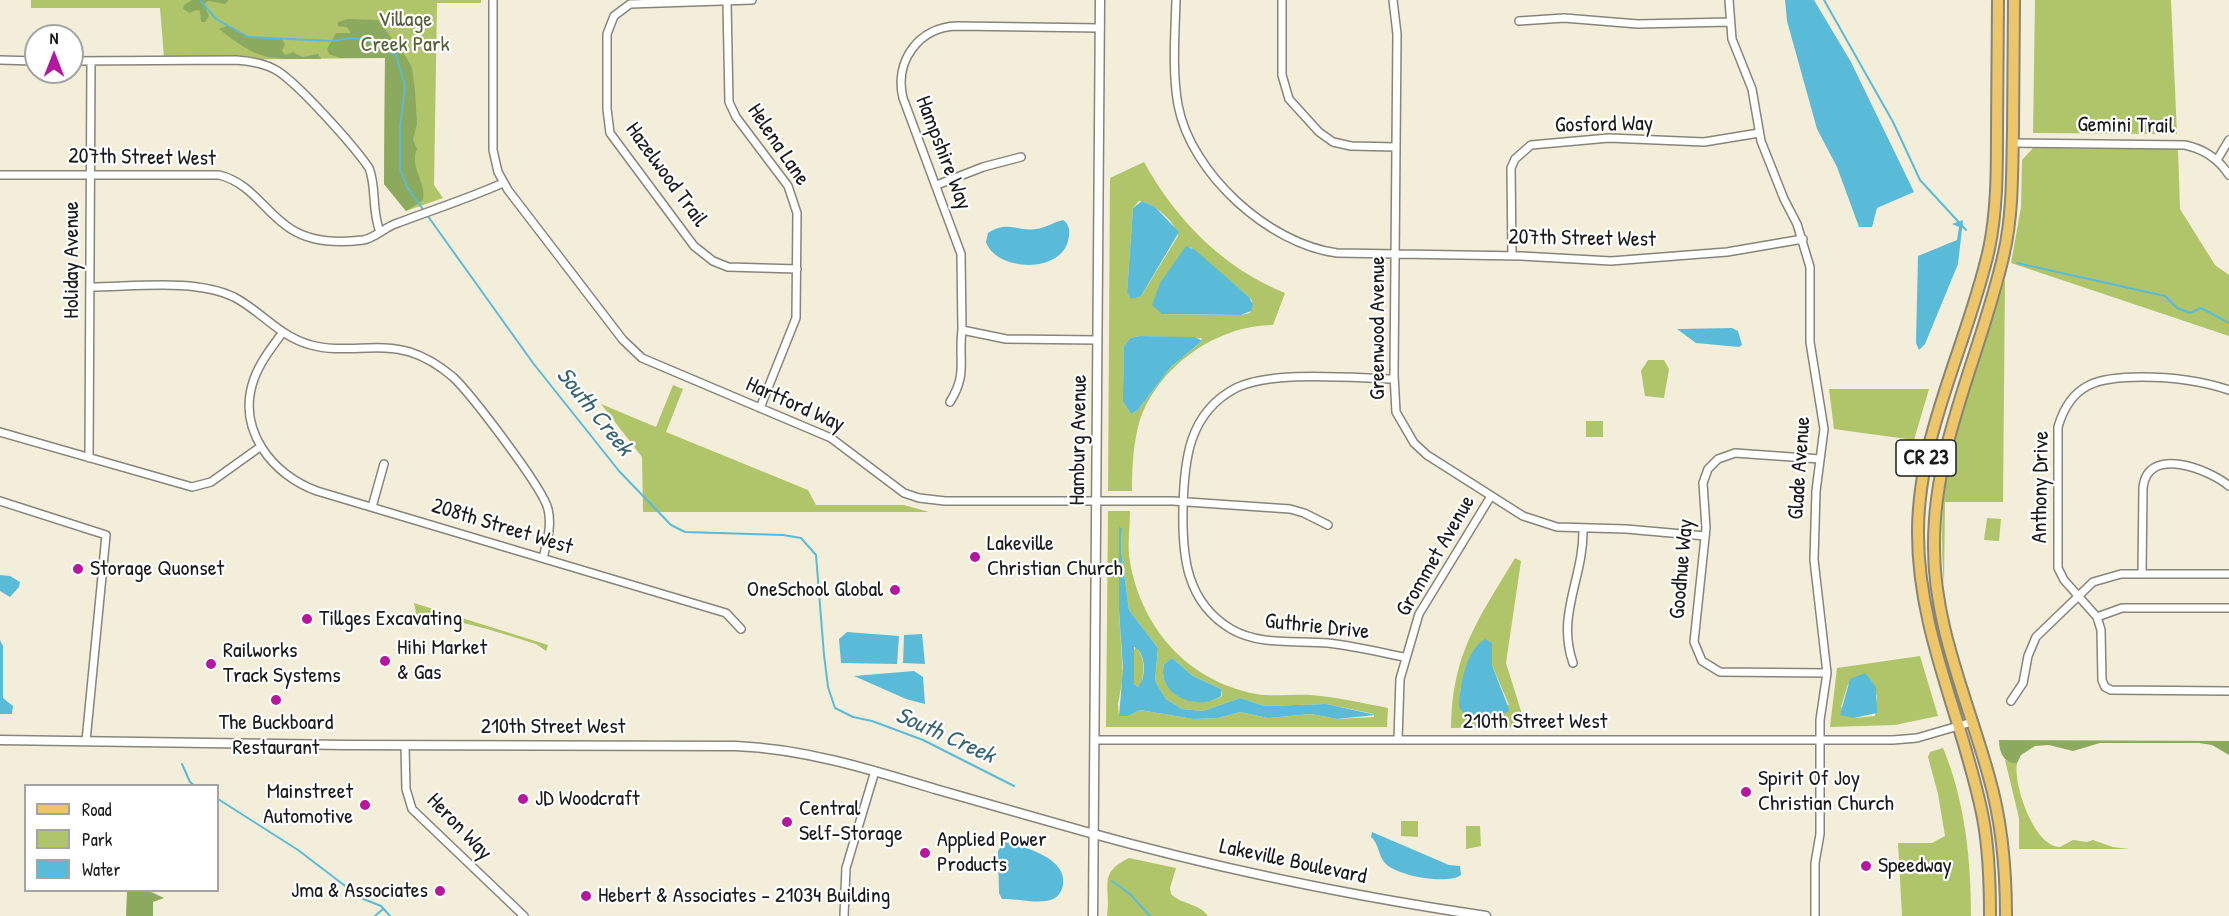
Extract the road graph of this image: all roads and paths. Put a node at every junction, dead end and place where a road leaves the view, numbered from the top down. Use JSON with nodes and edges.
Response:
{"nodes":[{"id":1,"x":493,"y":0,"type":"edge"},
{"id":2,"x":752,"y":0,"type":"edge"},
{"id":3,"x":1100,"y":0,"type":"edge"},
{"id":4,"x":1176,"y":0,"type":"edge"},
{"id":5,"x":1282,"y":0,"type":"edge"},
{"id":6,"x":1393,"y":0,"type":"edge"},
{"id":7,"x":1729,"y":0,"type":"edge"},
{"id":8,"x":1998,"y":0,"type":"edge"},
{"id":9,"x":2014,"y":0,"type":"edge"},
{"id":10,"x":727,"y":3,"type":"junction"},
{"id":11,"x":1519,"y":21,"type":"dead end"},
{"id":12,"x":1730,"y":22,"type":"junction"},
{"id":13,"x":1100,"y":28,"type":"junction"},
{"id":14,"x":0,"y":60,"type":"edge"},
{"id":15,"x":24,"y":61,"type":"edge"},
{"id":16,"x":84,"y":61,"type":"edge"},
{"id":17,"x":91,"y":61,"type":"junction"},
{"id":18,"x":1759,"y":133,"type":"junction"},
{"id":19,"x":2229,"y":140,"type":"edge"},
{"id":20,"x":2012,"y":143,"type":"junction"},
{"id":21,"x":1396,"y":147,"type":"junction"},
{"id":22,"x":1021,"y":157,"type":"dead end"},
{"id":23,"x":2217,"y":160,"type":"junction"},
{"id":24,"x":91,"y":174,"type":"junction"},
{"id":25,"x":0,"y":175,"type":"edge"},
{"id":26,"x":2229,"y":175,"type":"edge"},
{"id":27,"x":503,"y":183,"type":"junction"},
{"id":28,"x":936,"y":185,"type":"junction"},
{"id":29,"x":380,"y":232,"type":"junction"},
{"id":30,"x":1803,"y":239,"type":"junction"},
{"id":31,"x":1395,"y":254,"type":"junction"},
{"id":32,"x":1512,"y":256,"type":"junction"},
{"id":33,"x":797,"y":269,"type":"junction"},
{"id":34,"x":90,"y":287,"type":"junction"},
{"id":35,"x":962,"y":330,"type":"junction"},
{"id":36,"x":283,"y":332,"type":"junction"},
{"id":37,"x":1097,"y":340,"type":"junction"},
{"id":38,"x":1394,"y":379,"type":"junction"},
{"id":39,"x":2229,"y":390,"type":"edge"},
{"id":40,"x":951,"y":402,"type":"dead end"},
{"id":41,"x":760,"y":408,"type":"junction"},
{"id":42,"x":0,"y":432,"type":"edge"},
{"id":43,"x":260,"y":447,"type":"junction"},
{"id":44,"x":89,"y":458,"type":"junction"},
{"id":45,"x":1820,"y":459,"type":"junction"},
{"id":46,"x":384,"y":464,"type":"dead end"},
{"id":47,"x":2229,"y":486,"type":"edge"},
{"id":48,"x":1491,"y":496,"type":"junction"},
{"id":49,"x":0,"y":501,"type":"edge"},
{"id":50,"x":1096,"y":501,"type":"junction"},
{"id":51,"x":1184,"y":502,"type":"junction"},
{"id":52,"x":372,"y":507,"type":"junction"},
{"id":53,"x":1328,"y":525,"type":"dead end"},
{"id":54,"x":1583,"y":529,"type":"junction"},
{"id":55,"x":1705,"y":536,"type":"junction"},
{"id":56,"x":543,"y":558,"type":"junction"},
{"id":57,"x":2142,"y":573,"type":"junction"},
{"id":58,"x":2229,"y":574,"type":"edge"},
{"id":59,"x":2078,"y":594,"type":"junction"},
{"id":60,"x":2229,"y":608,"type":"edge"},
{"id":61,"x":2097,"y":617,"type":"junction"},
{"id":62,"x":741,"y":629,"type":"dead end"},
{"id":63,"x":1404,"y":657,"type":"junction"},
{"id":64,"x":1573,"y":663,"type":"dead end"},
{"id":65,"x":1827,"y":673,"type":"junction"},
{"id":66,"x":2229,"y":691,"type":"edge"},
{"id":67,"x":2011,"y":701,"type":"dead end"},
{"id":68,"x":1972,"y":722,"type":"junction"},
{"id":69,"x":1957,"y":725,"type":"junction"},
{"id":70,"x":0,"y":740,"type":"edge"},
{"id":71,"x":1095,"y":740,"type":"junction"},
{"id":72,"x":1398,"y":740,"type":"junction"},
{"id":73,"x":1820,"y":740,"type":"junction"},
{"id":74,"x":86,"y":741,"type":"junction"},
{"id":75,"x":405,"y":746,"type":"junction"},
{"id":76,"x":875,"y":771,"type":"junction"},
{"id":77,"x":1093,"y":834,"type":"junction"},
{"id":78,"x":524,"y":916,"type":"edge"},
{"id":79,"x":844,"y":916,"type":"edge"},
{"id":80,"x":1093,"y":916,"type":"edge"},
{"id":81,"x":1486,"y":916,"type":"edge"},
{"id":82,"x":1815,"y":916,"type":"edge"},
{"id":83,"x":1990,"y":916,"type":"edge"},
{"id":84,"x":2006,"y":916,"type":"edge"}],
"edges":[{"from":1,"to":27,"type":"street","name":"Hartford Way"},
{"from":2,"to":10,"type":"street","name":"Hazelwood Trail"},
{"from":3,"to":13,"type":"street","name":"Hamburg Avenue"},
{"from":4,"to":31,"type":"street","name":"207th Street West"},
{"from":5,"to":21,"type":"street"},
{"from":6,"to":21,"type":"street","name":"Greenwood Avenue"},
{"from":7,"to":12,"type":"street","name":"Glade Avenue"},
{"from":8,"to":69,"type":"main road","number":"CR 23"},
{"from":9,"to":20,"type":"main road","number":"CR 23"},
{"from":10,"to":33,"type":"street","name":"Helena Lane"},
{"from":10,"to":33,"type":"street","name":"Hazelwood Trail"},
{"from":11,"to":12,"type":"street"},
{"from":12,"to":18,"type":"street","name":"Glade Avenue"},
{"from":13,"to":28,"type":"street","name":"Hampshire Way"},
{"from":13,"to":37,"type":"street","name":"Hamburg Avenue"},
{"from":14,"to":15,"type":"street"},
{"from":16,"to":17,"type":"street"},
{"from":17,"to":24,"type":"street","name":"Holiday Avenue"},
{"from":17,"to":29,"type":"street"},
{"from":18,"to":30,"type":"street","name":"Glade Avenue"},
{"from":18,"to":32,"type":"street","name":"Gosford Way"},
{"from":19,"to":23,"type":"street"},
{"from":20,"to":23,"type":"street","name":"Gemini Trail"},
{"from":20,"to":68,"type":"main road","number":"CR 23"},
{"from":21,"to":31,"type":"street","name":"Greenwood Avenue"},
{"from":22,"to":28,"type":"street"},
{"from":23,"to":26,"type":"street","name":"Gemini Trail"},
{"from":24,"to":25,"type":"street","name":"207th Street West"},
{"from":24,"to":29,"type":"street","name":"207th Street West"},
{"from":24,"to":34,"type":"street","name":"Holiday Avenue"},
{"from":27,"to":29,"type":"street","name":"207th Street West"},
{"from":27,"to":41,"type":"street","name":"Hartford Way"},
{"from":28,"to":35,"type":"street","name":"Hampshire Way"},
{"from":30,"to":32,"type":"street","name":"207th Street West"},
{"from":30,"to":45,"type":"street","name":"Glade Avenue"},
{"from":31,"to":32,"type":"street","name":"207th Street West"},
{"from":31,"to":38,"type":"street","name":"Greenwood Avenue"},
{"from":33,"to":41,"type":"street","name":"Helena Lane"},
{"from":34,"to":36,"type":"street"},
{"from":34,"to":44,"type":"street","name":"Holiday Avenue"},
{"from":35,"to":37,"type":"street"},
{"from":35,"to":40,"type":"street","name":"Hampshire Way"},
{"from":36,"to":43,"type":"street","name":"208th Street West"},
{"from":36,"to":56,"type":"street"},
{"from":37,"to":50,"type":"street","name":"Hamburg Avenue"},
{"from":38,"to":48,"type":"street","name":"Greenwood Avenue"},
{"from":38,"to":51,"type":"street","name":"Guthrie Drive"},
{"from":39,"to":59,"type":"street","name":"Anthony Drive"},
{"from":41,"to":50,"type":"street","name":"Hartford Way"},
{"from":42,"to":44,"type":"street"},
{"from":43,"to":44,"type":"street"},
{"from":43,"to":52,"type":"street","name":"208th Street West"},
{"from":45,"to":55,"type":"street","name":"Goodhue Way"},
{"from":45,"to":65,"type":"street","name":"Glade Avenue"},
{"from":46,"to":52,"type":"street"},
{"from":47,"to":57,"type":"street"},
{"from":48,"to":54,"type":"street","name":"Greenwood Avenue"},
{"from":48,"to":63,"type":"street","name":"Grommet Avenue"},
{"from":49,"to":74,"type":"street"},
{"from":50,"to":51,"type":"street","name":"Hartford Way"},
{"from":50,"to":71,"type":"street","name":"Hamburg Avenue"},
{"from":51,"to":53,"type":"street","name":"Hartford Way"},
{"from":51,"to":63,"type":"street","name":"Guthrie Drive"},
{"from":52,"to":56,"type":"street","name":"208th Street West"},
{"from":54,"to":55,"type":"street","name":"Greenwood Avenue"},
{"from":54,"to":64,"type":"street"},
{"from":55,"to":65,"type":"street","name":"Goodhue Way"},
{"from":56,"to":62,"type":"street","name":"208th Street West"},
{"from":57,"to":58,"type":"street"},
{"from":57,"to":59,"type":"street"},
{"from":59,"to":61,"type":"street","name":"Anthony Drive"},
{"from":59,"to":67,"type":"street"},
{"from":60,"to":61,"type":"street"},
{"from":61,"to":66,"type":"street"},
{"from":63,"to":72,"type":"street","name":"Grommet Avenue"},
{"from":65,"to":73,"type":"street","name":"Glade Avenue"},
{"from":68,"to":69,"type":"street","name":"210th Street West"},
{"from":68,"to":84,"type":"main road","number":"CR 23"},
{"from":69,"to":73,"type":"street","name":"210th Street West"},
{"from":69,"to":83,"type":"main road","number":"CR 23"},
{"from":70,"to":74,"type":"street","name":"210th Street West"},
{"from":71,"to":72,"type":"street","name":"210th Street West"},
{"from":71,"to":77,"type":"street","name":"Hamburg Avenue"},
{"from":72,"to":73,"type":"street","name":"210th Street West"},
{"from":73,"to":82,"type":"street","name":"Glade Avenue"},
{"from":74,"to":75,"type":"street","name":"210th Street West"},
{"from":75,"to":76,"type":"street","name":"210th Street West"},
{"from":75,"to":78,"type":"street","name":"Heron Way"},
{"from":76,"to":77,"type":"street","name":"210th Street West"},
{"from":76,"to":79,"type":"street"},
{"from":77,"to":80,"type":"street","name":"Hamburg Avenue"},
{"from":77,"to":81,"type":"street","name":"Lakeville Boulevard"}]}
